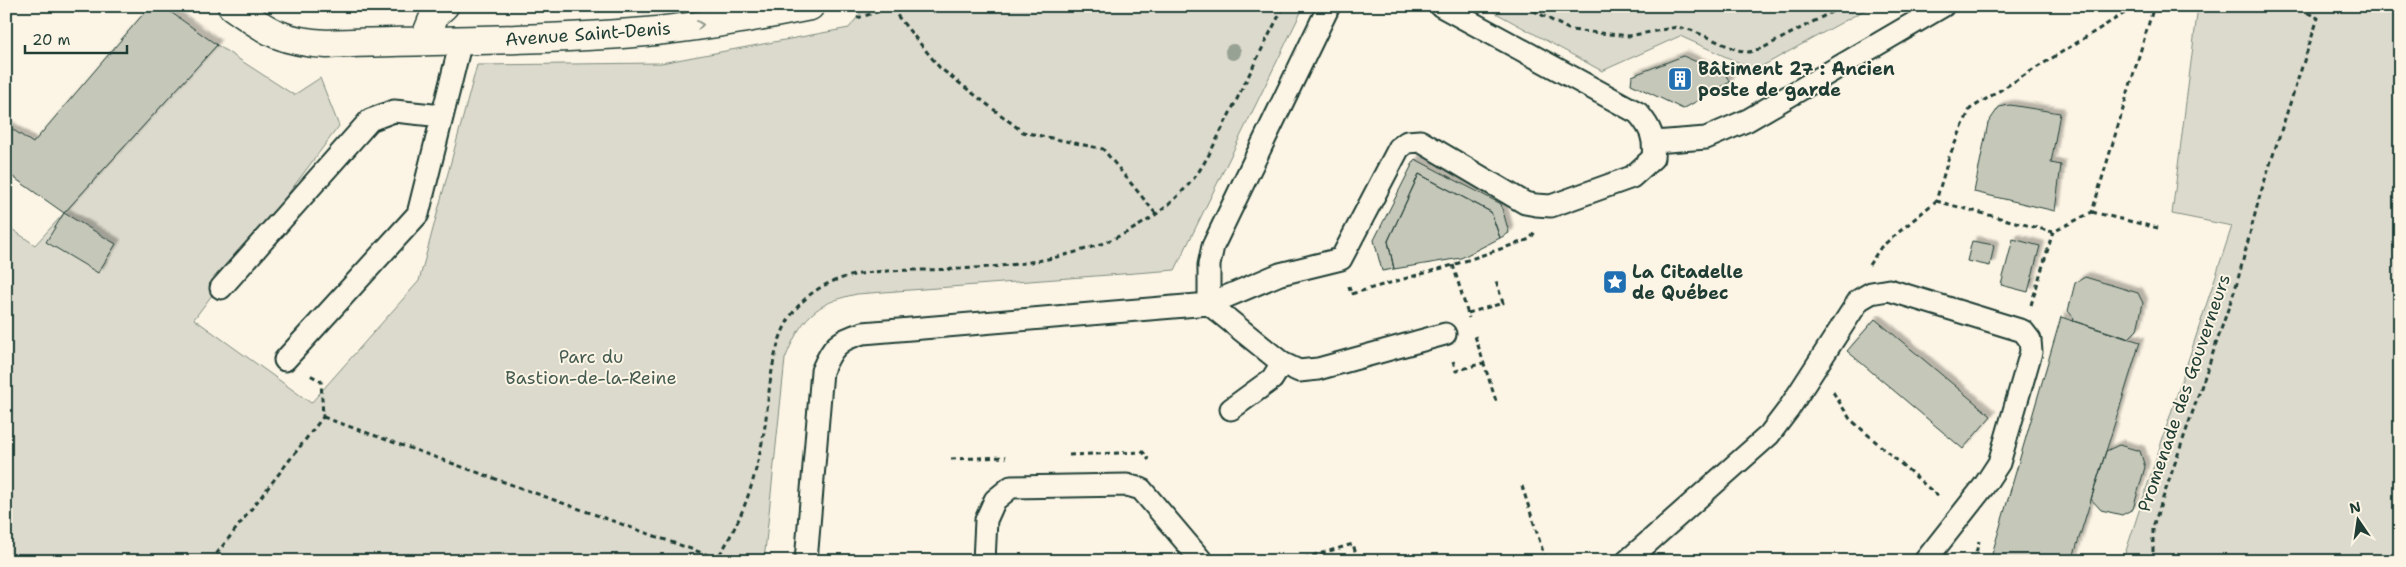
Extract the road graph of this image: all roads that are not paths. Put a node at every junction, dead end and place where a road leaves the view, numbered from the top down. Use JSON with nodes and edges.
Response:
{"nodes":[{"id":1,"x":232,"y":6,"type":"edge"},
{"id":2,"x":444,"y":6,"type":"edge"},
{"id":3,"x":810,"y":6,"type":"edge"},
{"id":4,"x":1329,"y":6,"type":"edge"},
{"id":5,"x":1441,"y":6,"type":"edge"},
{"id":6,"x":1943,"y":6,"type":"edge"},
{"id":7,"x":424,"y":41,"type":"junction"},
{"id":8,"x":461,"y":41,"type":"junction"},
{"id":9,"x":442,"y":116,"type":"junction"},
{"id":10,"x":1655,"y":142,"type":"junction"},
{"id":11,"x":221,"y":288,"type":"dead end"},
{"id":12,"x":1209,"y":304,"type":"junction"},
{"id":13,"x":1445,"y":334,"type":"dead end"},
{"id":14,"x":285,"y":360,"type":"road end"},
{"id":15,"x":1282,"y":363,"type":"junction"},
{"id":16,"x":1231,"y":409,"type":"dead end"},
{"id":17,"x":806,"y":561,"type":"edge"},
{"id":18,"x":984,"y":561,"type":"edge"},
{"id":19,"x":1202,"y":561,"type":"edge"},
{"id":20,"x":1627,"y":561,"type":"edge"},
{"id":21,"x":1925,"y":561,"type":"edge"}],
"edges":[{"from":1,"to":7,"type":"street","name":"Avenue Saint-Denis"},
{"from":2,"to":7,"type":"street"},
{"from":8,"to":3,"type":"street","name":"Avenue Saint-Denis","one_way":true},
{"from":4,"to":12,"type":"lane"},
{"from":5,"to":10,"type":"lane"},
{"from":6,"to":10,"type":"lane"},
{"from":7,"to":8,"type":"street","name":"Avenue Saint-Denis"},
{"from":8,"to":9,"type":"lane"},
{"from":9,"to":11,"type":"lane"},
{"from":9,"to":14,"type":"lane"},
{"from":10,"to":12,"type":"lane"},
{"from":12,"to":15,"type":"lane"},
{"from":12,"to":17,"type":"lane"},
{"from":13,"to":15,"type":"lane"},
{"from":15,"to":16,"type":"lane"},
{"from":18,"to":19,"type":"lane"},
{"from":20,"to":21,"type":"lane"}]}
